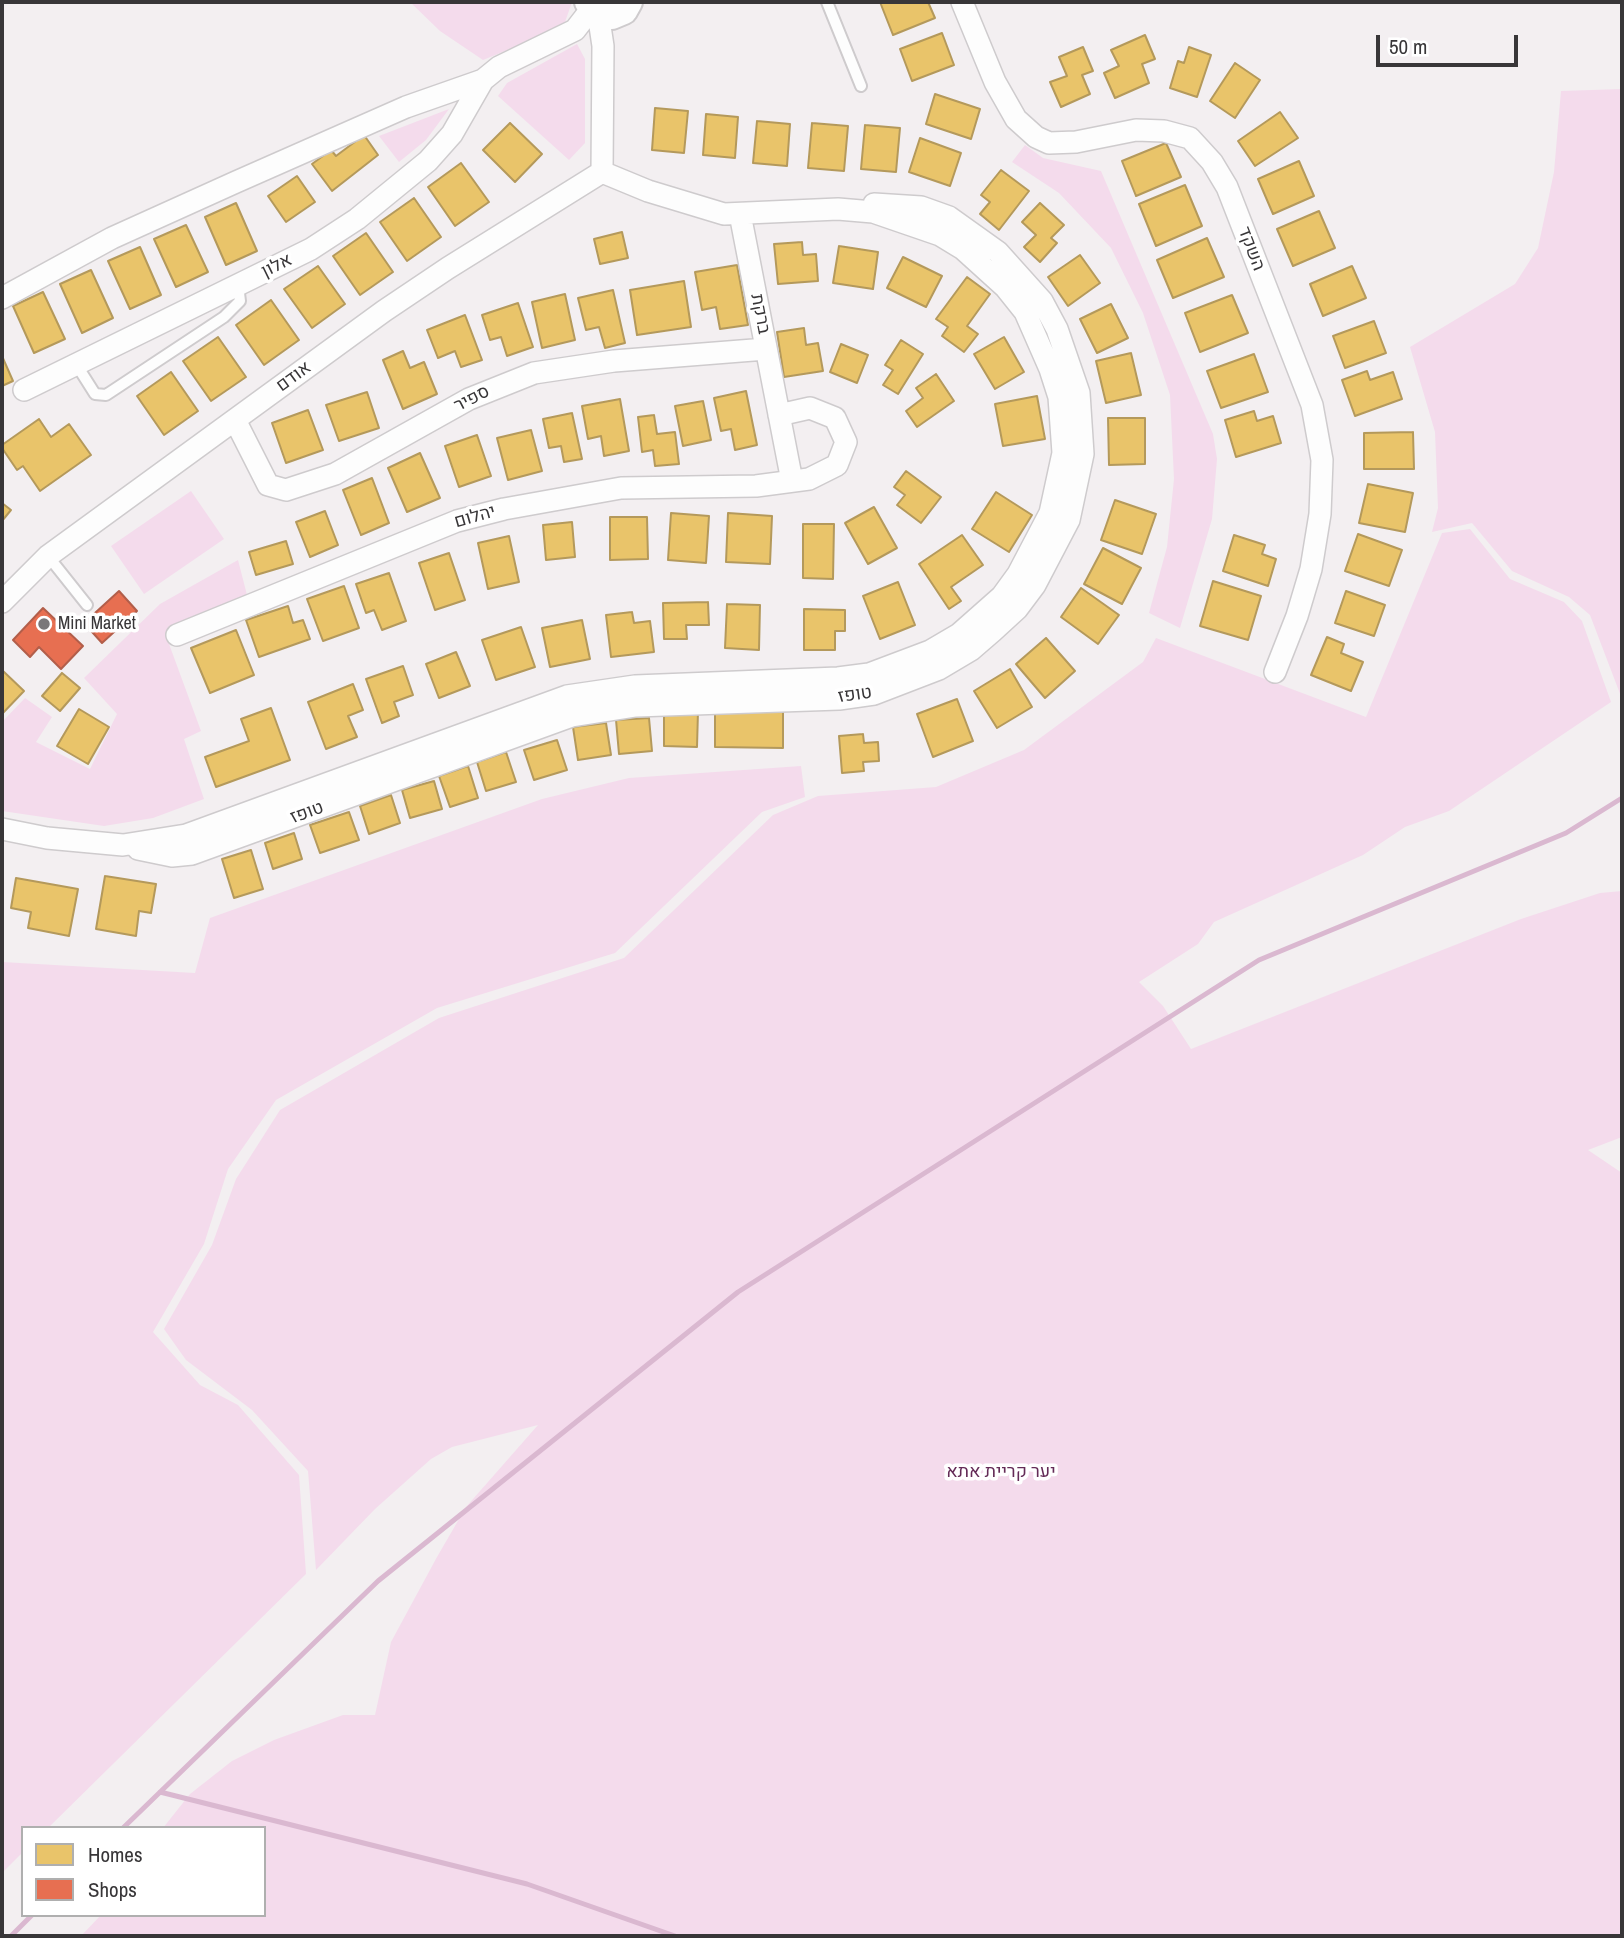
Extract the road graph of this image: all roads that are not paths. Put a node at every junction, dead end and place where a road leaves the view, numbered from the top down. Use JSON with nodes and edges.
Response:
{"nodes":[{"id":1,"x":827,"y":2,"type":"edge"},
{"id":2,"x":962,"y":2,"type":"edge"},
{"id":3,"x":612,"y":7,"type":"edge"},
{"id":4,"x":483,"y":80,"type":"junction"},
{"id":5,"x":861,"y":86,"type":"dead end"},
{"id":6,"x":602,"y":172,"type":"junction"},
{"id":7,"x":740,"y":214,"type":"junction"},
{"id":8,"x":239,"y":285,"type":"junction"},
{"id":9,"x":2,"y":298,"type":"edge"},
{"id":10,"x":766,"y":349,"type":"junction"},
{"id":11,"x":76,"y":365,"type":"junction"},
{"id":12,"x":24,"y":390,"type":"dead end"},
{"id":13,"x":779,"y":415,"type":"junction"},
{"id":14,"x":235,"y":420,"type":"junction"},
{"id":15,"x":792,"y":481,"type":"junction"},
{"id":16,"x":48,"y":556,"type":"junction"},
{"id":17,"x":2,"y":602,"type":"edge"},
{"id":18,"x":87,"y":605,"type":"dead end"},
{"id":19,"x":177,"y":635,"type":"dead end"},
{"id":20,"x":1275,"y":672,"type":"dead end"},
{"id":21,"x":2,"y":829,"type":"edge"}],
"edges":[{"from":1,"to":5,"type":"lane"},
{"from":2,"to":20,"type":"street","name":"השקד"},
{"from":3,"to":4,"type":"street"},
{"from":3,"to":6,"type":"street"},
{"from":4,"to":8,"type":"street","name":"אלון"},
{"from":4,"to":9,"type":"street"},
{"from":6,"to":7,"type":"street","name":"טופז"},
{"from":6,"to":14,"type":"street","name":"אודם"},
{"from":7,"to":10,"type":"street","name":"ברקת"},
{"from":7,"to":21,"type":"street","name":"טופז"},
{"from":8,"to":11,"type":"street","name":"אלון"},
{"from":8,"to":11,"type":"lane"},
{"from":10,"to":13,"type":"street","name":"ברקת"},
{"from":10,"to":14,"type":"street","name":"ספיר"},
{"from":11,"to":12,"type":"street","name":"אלון"},
{"from":13,"to":15,"type":"street"},
{"from":13,"to":15,"type":"street","name":"יהלום"},
{"from":14,"to":16,"type":"street","name":"אודם"},
{"from":15,"to":19,"type":"street","name":"יהלום"},
{"from":16,"to":17,"type":"street","name":"אודם"},
{"from":16,"to":18,"type":"lane"}]}
